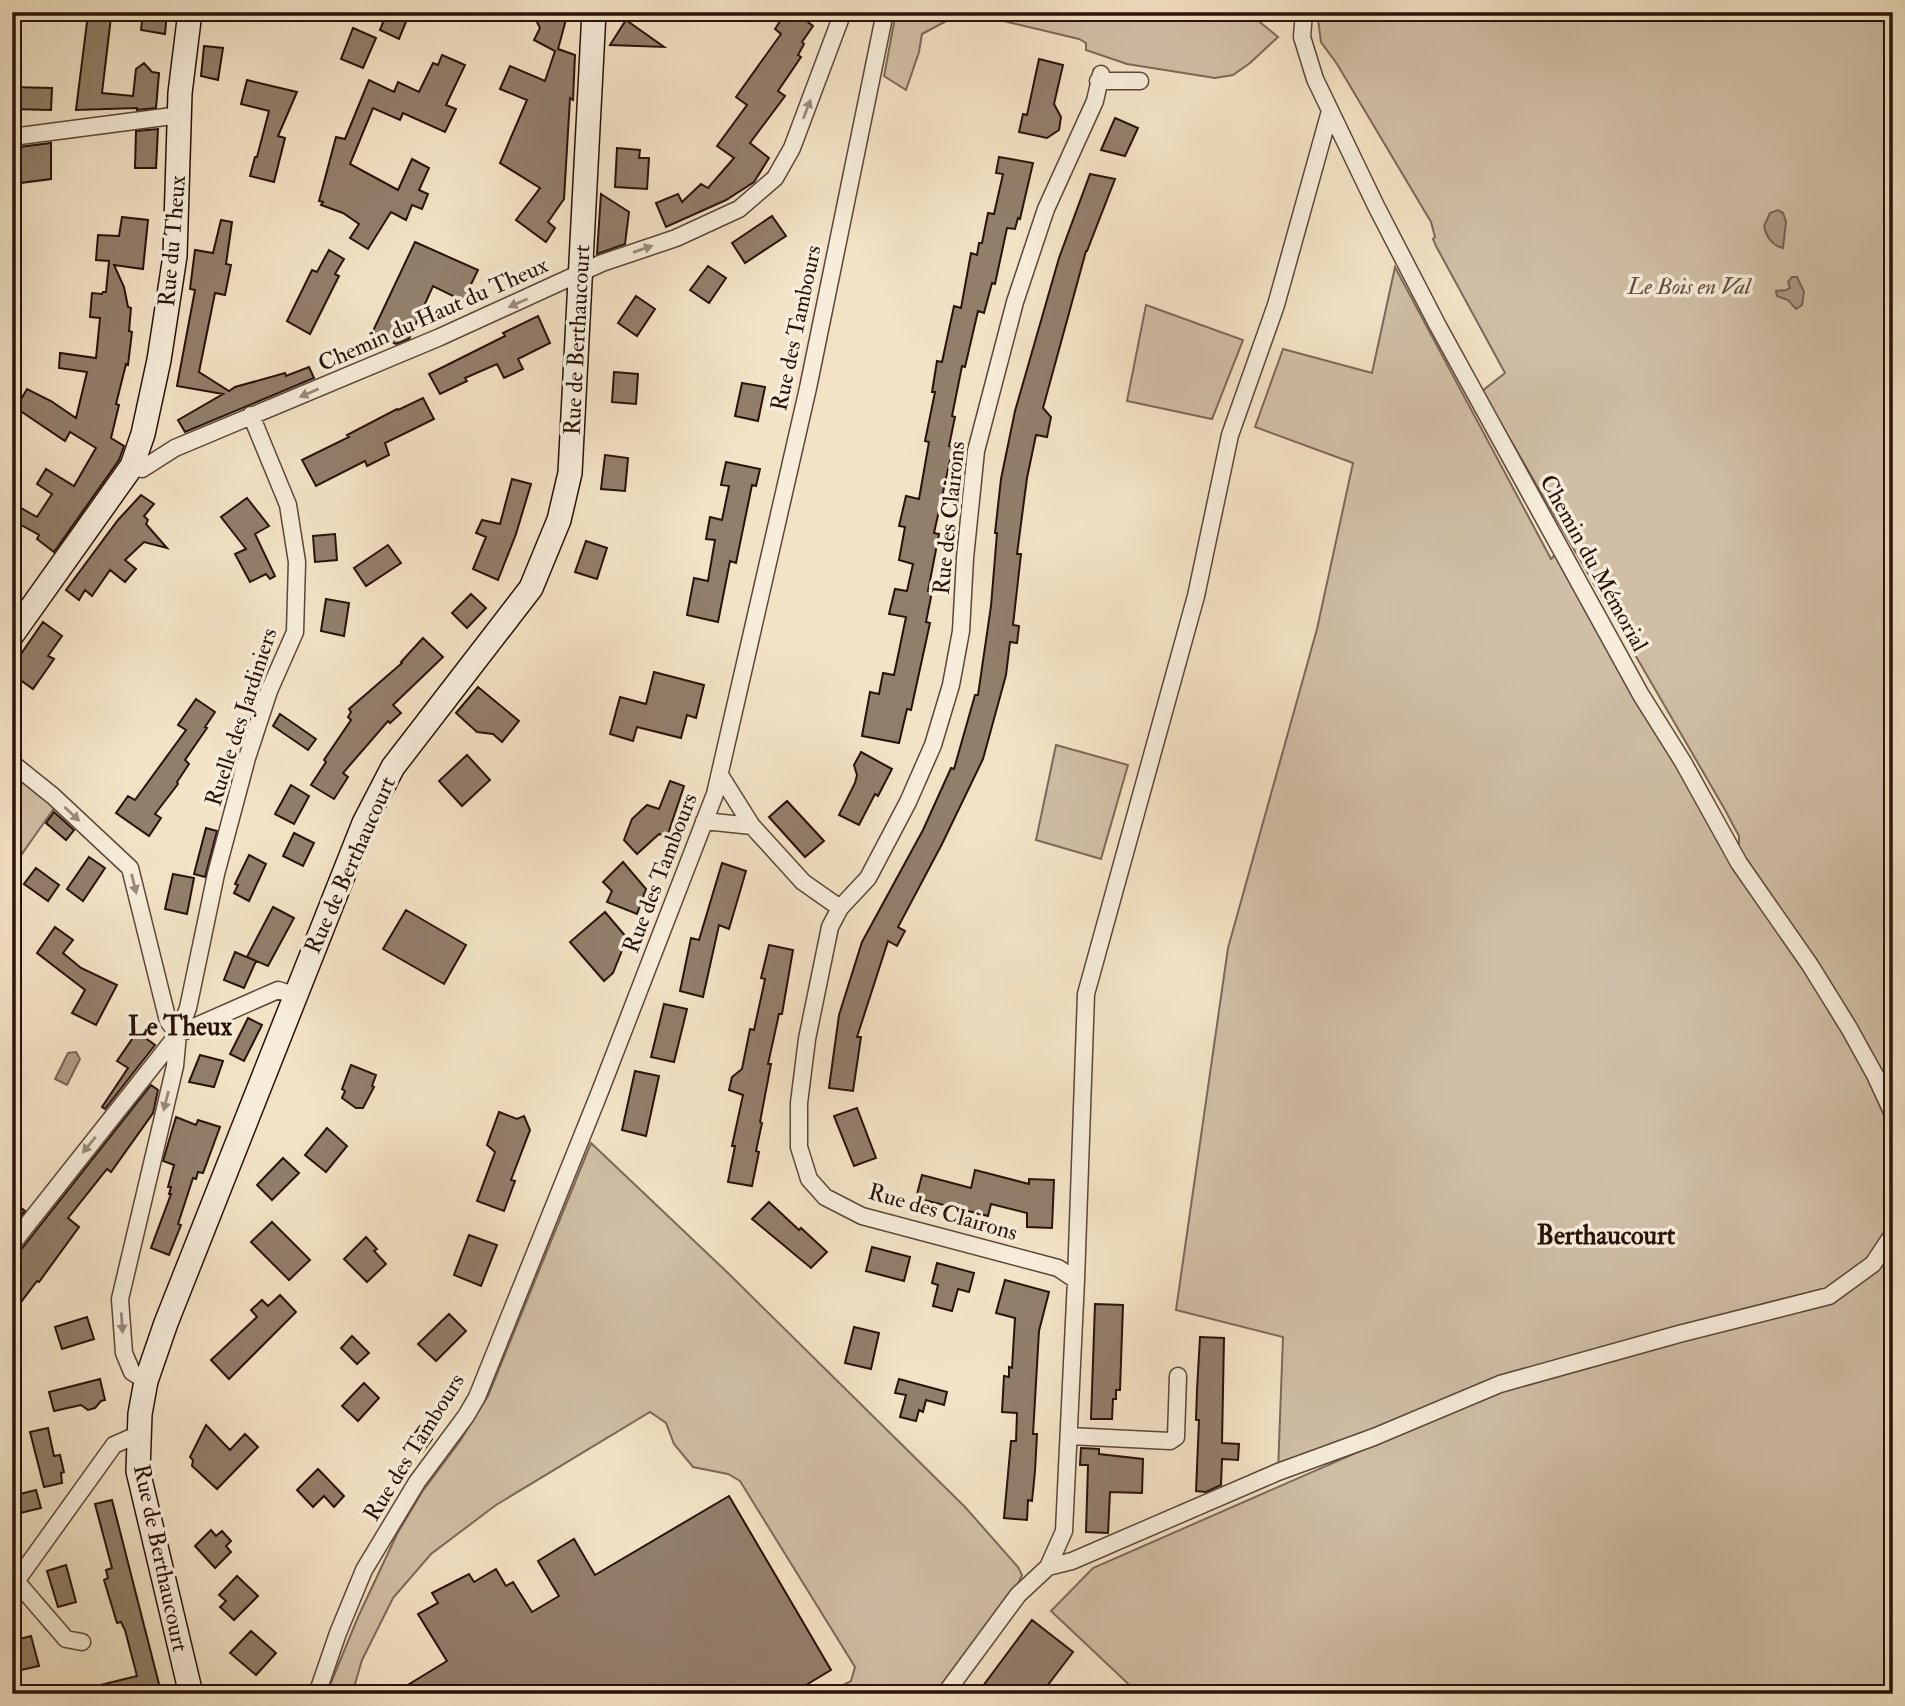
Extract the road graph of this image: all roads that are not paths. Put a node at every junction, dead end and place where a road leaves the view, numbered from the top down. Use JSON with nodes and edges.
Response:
{"nodes":[{"id":1,"x":190,"y":12,"type":"edge"},
{"id":2,"x":594,"y":12,"type":"edge"},
{"id":3,"x":843,"y":12,"type":"edge"},
{"id":4,"x":885,"y":12,"type":"edge"},
{"id":5,"x":1304,"y":12,"type":"edge"},
{"id":6,"x":1140,"y":81,"type":"dead end"},
{"id":7,"x":1330,"y":111,"type":"junction"},
{"id":8,"x":180,"y":115,"type":"junction"},
{"id":9,"x":12,"y":137,"type":"edge"},
{"id":10,"x":580,"y":275,"type":"junction"},
{"id":11,"x":251,"y":415,"type":"junction"},
{"id":12,"x":132,"y":466,"type":"junction"},
{"id":13,"x":12,"y":635,"type":"edge"},
{"id":14,"x":12,"y":763,"type":"edge"},
{"id":15,"x":720,"y":775,"type":"junction"},
{"id":16,"x":704,"y":821,"type":"junction"},
{"id":17,"x":752,"y":826,"type":"junction"},
{"id":18,"x":840,"y":908,"type":"junction"},
{"id":19,"x":294,"y":995,"type":"junction"},
{"id":20,"x":178,"y":1034,"type":"junction"},
{"id":21,"x":1893,"y":1114,"type":"edge"},
{"id":22,"x":1893,"y":1234,"type":"edge"},
{"id":23,"x":12,"y":1244,"type":"edge"},
{"id":24,"x":1076,"y":1280,"type":"junction"},
{"id":25,"x":1178,"y":1376,"type":"dead end"},
{"id":26,"x":146,"y":1381,"type":"junction"},
{"id":27,"x":139,"y":1434,"type":"junction"},
{"id":28,"x":1069,"y":1436,"type":"junction"},
{"id":29,"x":1048,"y":1567,"type":"junction"},
{"id":30,"x":14,"y":1584,"type":"edge"},
{"id":31,"x":82,"y":1642,"type":"dead end"},
{"id":32,"x":191,"y":1694,"type":"edge"},
{"id":33,"x":317,"y":1694,"type":"edge"},
{"id":34,"x":945,"y":1694,"type":"edge"}],
"edges":[{"from":1,"to":8,"type":"main road","name":"Rue du Theux"},
{"from":2,"to":10,"type":"main road","name":"Rue de Berthaucourt"},
{"from":10,"to":3,"type":"street","name":"Chemin du Haut du Theux","one_way":true},
{"from":4,"to":15,"type":"street","name":"Rue des Tambours"},
{"from":5,"to":7,"type":"street","name":"Chemin du Mémorial"},
{"from":6,"to":18,"type":"street","name":"Rue des Clairons"},
{"from":7,"to":21,"type":"street","name":"Chemin du Mémorial"},
{"from":7,"to":24,"type":"street"},
{"from":8,"to":9,"type":"street"},
{"from":8,"to":12,"type":"main road","name":"Rue du Theux"},
{"from":10,"to":11,"type":"street","name":"Chemin du Haut du Theux","one_way":true},
{"from":10,"to":19,"type":"main road","name":"Rue de Berthaucourt"},
{"from":11,"to":12,"type":"street","name":"Chemin du Haut du Theux"},
{"from":11,"to":20,"type":"street","name":"Ruelle des Jardiniers"},
{"from":12,"to":13,"type":"main road","name":"Rue du Theux"},
{"from":14,"to":20,"type":"street","one_way":true},
{"from":15,"to":16,"type":"street","name":"Rue des Tambours"},
{"from":15,"to":17,"type":"street"},
{"from":16,"to":17,"type":"street"},
{"from":16,"to":33,"type":"street","name":"Rue des Tambours"},
{"from":17,"to":18,"type":"street"},
{"from":18,"to":24,"type":"street","name":"Rue des Clairons"},
{"from":19,"to":20,"type":"street"},
{"from":19,"to":26,"type":"main road","name":"Rue de Berthaucourt"},
{"from":20,"to":23,"type":"street","one_way":true},
{"from":20,"to":26,"type":"street","one_way":true},
{"from":22,"to":29,"type":"street"},
{"from":24,"to":28,"type":"street"},
{"from":25,"to":28,"type":"street"},
{"from":26,"to":27,"type":"main road","name":"Rue de Berthaucourt"},
{"from":27,"to":30,"type":"street"},
{"from":27,"to":32,"type":"main road","name":"Rue de Berthaucourt"},
{"from":28,"to":29,"type":"street"},
{"from":29,"to":34,"type":"street"},
{"from":30,"to":31,"type":"street"}]}
